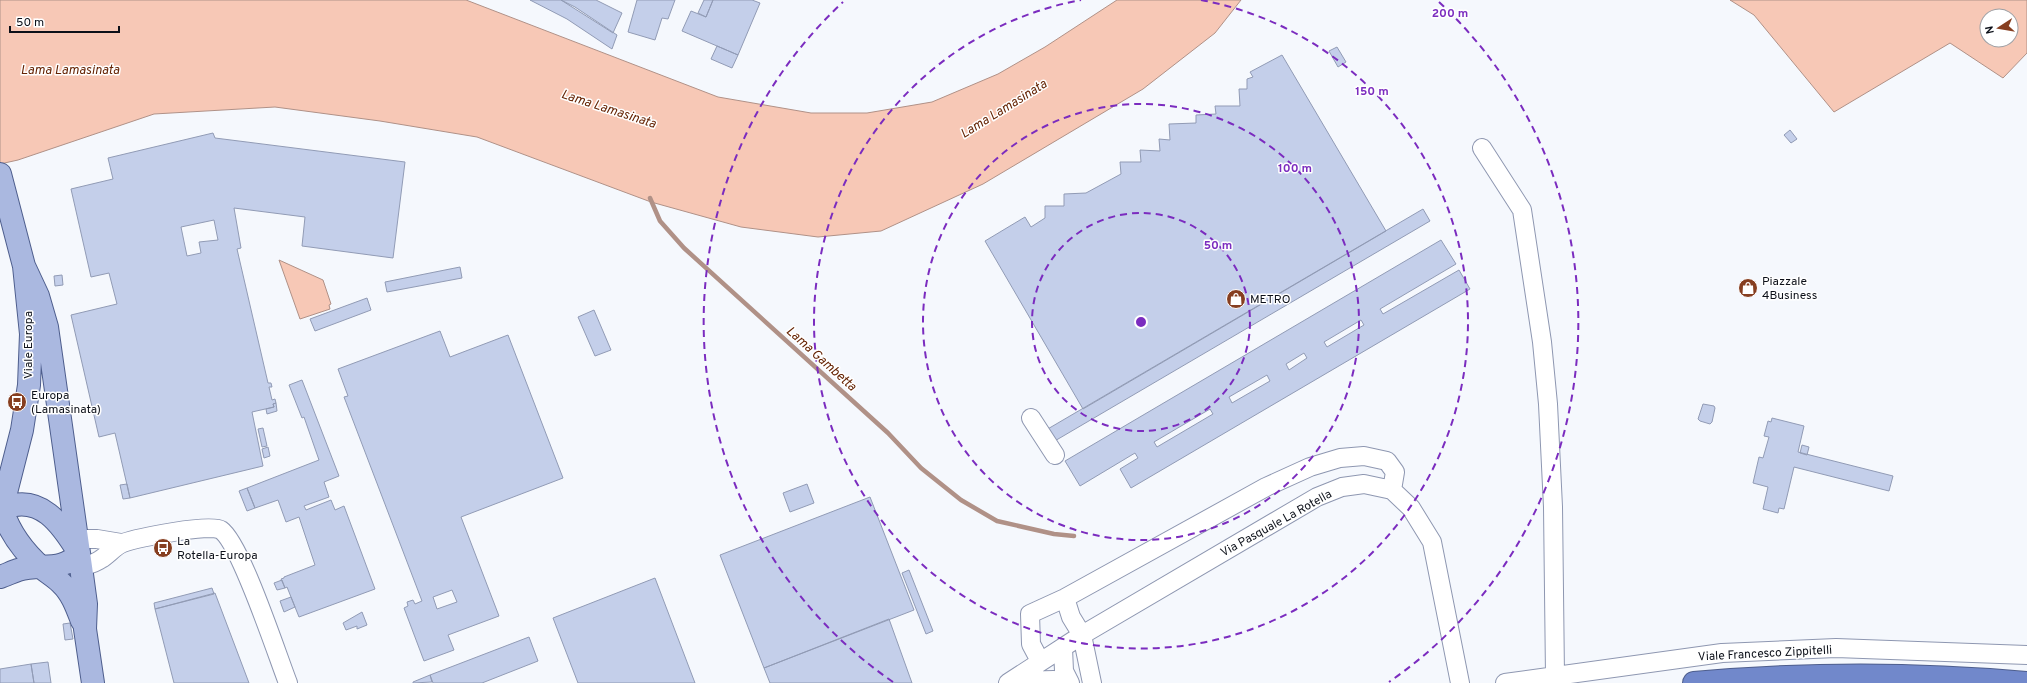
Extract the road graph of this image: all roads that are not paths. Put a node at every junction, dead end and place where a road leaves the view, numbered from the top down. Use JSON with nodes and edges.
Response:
{"nodes":[{"id":1,"x":1482,"y":148,"type":"dead end"},
{"id":2,"x":2,"y":187,"type":"edge"},
{"id":3,"x":24,"y":266,"type":"junction"},
{"id":4,"x":1030,"y":418,"type":"dead end"},
{"id":5,"x":1055,"y":455,"type":"dead end"},
{"id":6,"x":1392,"y":490,"type":"junction"},
{"id":7,"x":1,"y":513,"type":"edge"},
{"id":8,"x":121,"y":543,"type":"junction"},
{"id":9,"x":79,"y":553,"type":"junction"},
{"id":10,"x":41,"y":567,"type":"junction"},
{"id":11,"x":0,"y":577,"type":"edge"},
{"id":12,"x":1066,"y":598,"type":"junction"},
{"id":13,"x":85,"y":629,"type":"junction"},
{"id":14,"x":1082,"y":636,"type":"junction"},
{"id":15,"x":1063,"y":648,"type":"junction"},
{"id":16,"x":2027,"y":655,"type":"edge"},
{"id":17,"x":1040,"y":661,"type":"junction"},
{"id":18,"x":1555,"y":676,"type":"junction"},
{"id":19,"x":1010,"y":682,"type":"edge"},
{"id":20,"x":1510,"y":682,"type":"edge"},
{"id":21,"x":93,"y":683,"type":"edge"},
{"id":22,"x":288,"y":683,"type":"edge"},
{"id":23,"x":1060,"y":683,"type":"edge"},
{"id":24,"x":1070,"y":683,"type":"edge"},
{"id":25,"x":1092,"y":683,"type":"edge"},
{"id":26,"x":1460,"y":683,"type":"edge"},
{"id":27,"x":1694,"y":683,"type":"edge"},
{"id":28,"x":2026,"y":683,"type":"edge"}],
"edges":[{"from":1,"to":18,"type":"street"},
{"from":2,"to":3,"type":"main road","name":"Viale Europa"},
{"from":3,"to":7,"type":"main road","name":"Viale Europa"},
{"from":3,"to":9,"type":"main road"},
{"from":4,"to":5,"type":"street"},
{"from":6,"to":12,"type":"street"},
{"from":6,"to":14,"type":"street","name":"Via Pasquale La Rotella"},
{"from":6,"to":26,"type":"street"},
{"from":7,"to":9,"type":"main road"},
{"from":7,"to":10,"type":"main road"},
{"from":8,"to":9,"type":"street"},
{"from":8,"to":9,"type":"street"},
{"from":8,"to":22,"type":"street"},
{"from":9,"to":10,"type":"main road"},
{"from":9,"to":13,"type":"main road"},
{"from":10,"to":11,"type":"main road"},
{"from":10,"to":13,"type":"main road"},
{"from":12,"to":14,"type":"street"},
{"from":12,"to":17,"type":"street"},
{"from":13,"to":21,"type":"main road"},
{"from":14,"to":15,"type":"street","name":"Via Pasquale La Rotella"},
{"from":14,"to":25,"type":"street"},
{"from":15,"to":17,"type":"street","name":"Via Pasquale La Rotella"},
{"from":15,"to":24,"type":"street"},
{"from":16,"to":18,"type":"street","name":"Viale Francesco Zippitelli"},
{"from":17,"to":19,"type":"street","name":"Via Pasquale La Rotella"},
{"from":18,"to":20,"type":"street","name":"Viale Francesco Zippitelli"},
{"from":19,"to":23,"type":"street"},
{"from":27,"to":28,"type":"highway"}]}
